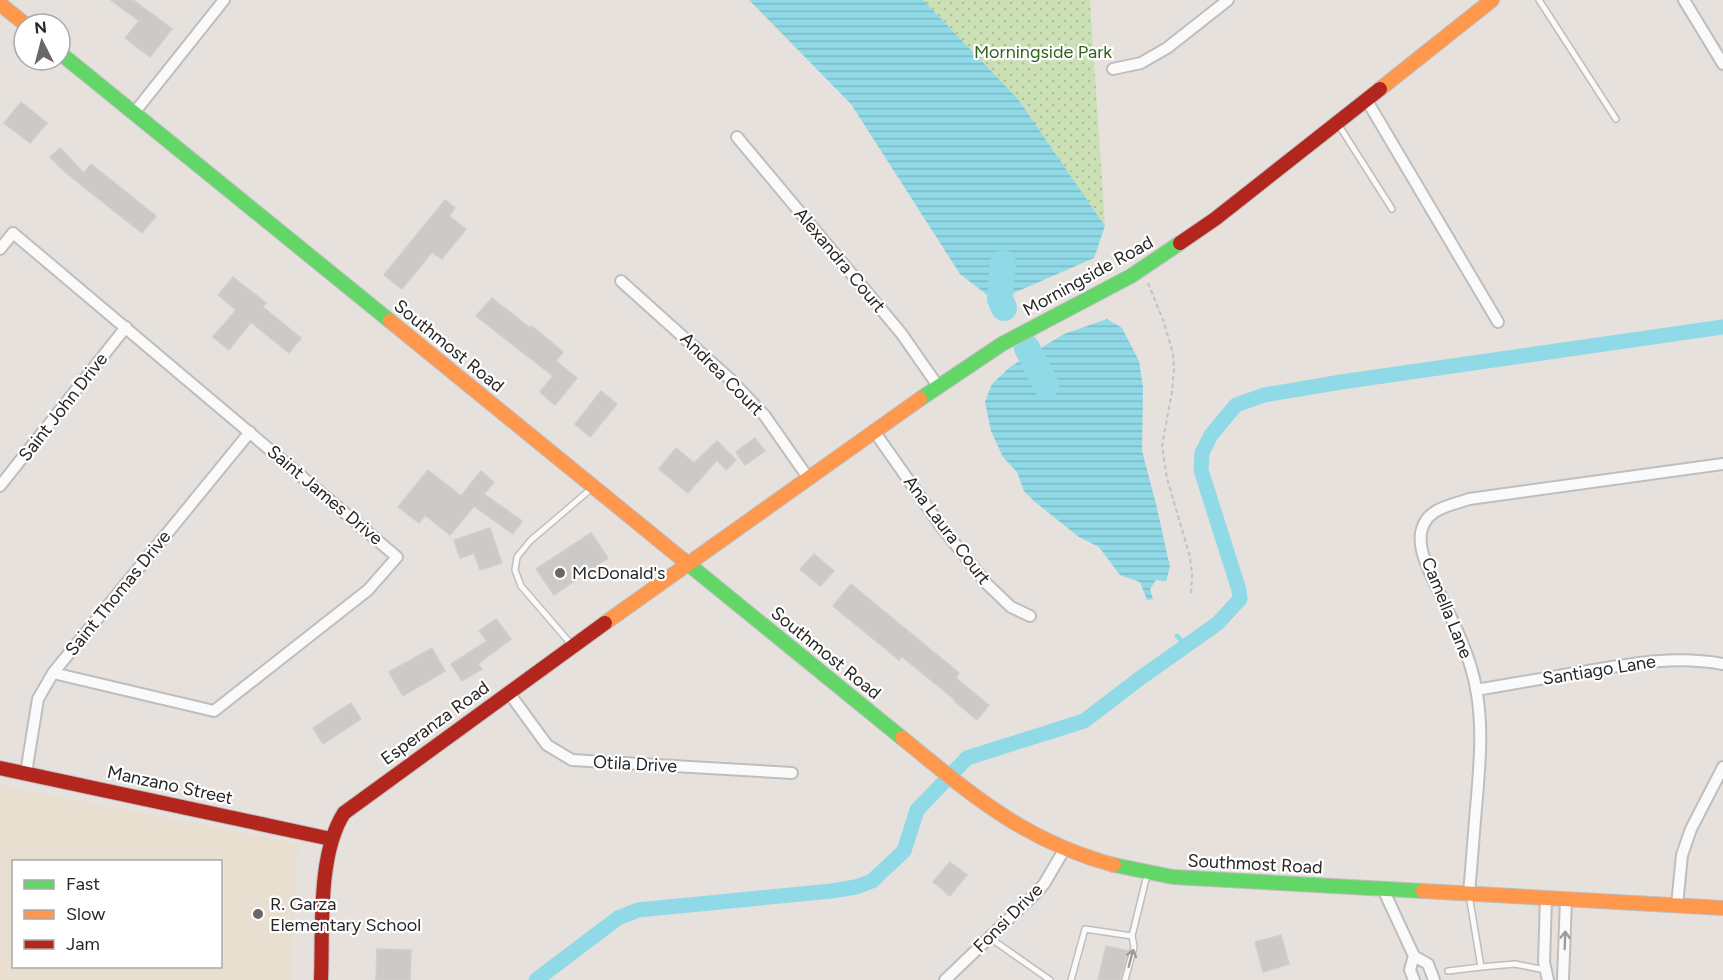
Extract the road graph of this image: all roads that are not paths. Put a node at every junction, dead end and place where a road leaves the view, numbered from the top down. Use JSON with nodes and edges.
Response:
{"nodes":[{"id":1,"x":224,"y":0,"type":"edge"},
{"id":2,"x":1228,"y":0,"type":"edge"},
{"id":3,"x":1492,"y":0,"type":"edge"},
{"id":4,"x":1539,"y":0,"type":"edge"},
{"id":5,"x":1684,"y":0,"type":"edge"},
{"id":6,"x":1211,"y":6,"type":"edge"},
{"id":7,"x":72,"y":63,"type":"edge"},
{"id":8,"x":1723,"y":64,"type":"edge"},
{"id":9,"x":1113,"y":69,"type":"dead end"},
{"id":10,"x":1366,"y":99,"type":"junction"},
{"id":11,"x":134,"y":113,"type":"junction"},
{"id":12,"x":1616,"y":120,"type":"dead end"},
{"id":13,"x":1337,"y":122,"type":"junction"},
{"id":14,"x":737,"y":137,"type":"dead end"},
{"id":15,"x":1392,"y":209,"type":"dead end"},
{"id":16,"x":0,"y":249,"type":"edge"},
{"id":17,"x":621,"y":281,"type":"dead end"},
{"id":18,"x":1498,"y":322,"type":"dead end"},
{"id":19,"x":126,"y":327,"type":"junction"},
{"id":20,"x":938,"y":386,"type":"junction"},
{"id":21,"x":874,"y":431,"type":"junction"},
{"id":22,"x":249,"y":432,"type":"junction"},
{"id":23,"x":1723,"y":464,"type":"edge"},
{"id":24,"x":809,"y":479,"type":"junction"},
{"id":25,"x":0,"y":486,"type":"edge"},
{"id":26,"x":593,"y":487,"type":"junction"},
{"id":27,"x":687,"y":563,"type":"junction"},
{"id":28,"x":1030,"y":616,"type":"dead end"},
{"id":29,"x":573,"y":646,"type":"junction"},
{"id":30,"x":1723,"y":664,"type":"edge"},
{"id":31,"x":53,"y":673,"type":"junction"},
{"id":32,"x":1476,"y":690,"type":"junction"},
{"id":33,"x":509,"y":693,"type":"junction"},
{"id":34,"x":1723,"y":767,"type":"edge"},
{"id":35,"x":0,"y":768,"type":"edge"},
{"id":36,"x":26,"y":772,"type":"junction"},
{"id":37,"x":792,"y":773,"type":"dead end"},
{"id":38,"x":331,"y":839,"type":"junction"},
{"id":39,"x":1064,"y":850,"type":"junction"},
{"id":40,"x":1147,"y":874,"type":"junction"},
{"id":41,"x":1383,"y":889,"type":"junction"},
{"id":42,"x":1469,"y":893,"type":"junction"},
{"id":43,"x":1546,"y":898,"type":"junction"},
{"id":44,"x":1566,"y":899,"type":"junction"},
{"id":45,"x":1677,"y":905,"type":"junction"},
{"id":46,"x":1723,"y":908,"type":"edge"},
{"id":47,"x":1132,"y":936,"type":"junction"},
{"id":48,"x":990,"y":938,"type":"junction"},
{"id":49,"x":1414,"y":956,"type":"junction"},
{"id":50,"x":1481,"y":967,"type":"junction"},
{"id":51,"x":1448,"y":971,"type":"dead end"},
{"id":52,"x":1546,"y":975,"type":"edge"},
{"id":53,"x":321,"y":980,"type":"edge"},
{"id":54,"x":945,"y":980,"type":"edge"},
{"id":55,"x":1050,"y":980,"type":"edge"},
{"id":56,"x":1071,"y":980,"type":"edge"},
{"id":57,"x":1125,"y":980,"type":"edge"},
{"id":58,"x":1414,"y":980,"type":"edge"},
{"id":59,"x":1434,"y":980,"type":"edge"},
{"id":60,"x":1563,"y":980,"type":"edge"}],
"edges":[{"from":1,"to":11,"type":"street"},
{"from":2,"to":6,"type":"street"},
{"from":3,"to":10,"type":"main road","name":"Morningside Road"},
{"from":4,"to":12,"type":"lane"},
{"from":5,"to":8,"type":"street"},
{"from":6,"to":9,"type":"street"},
{"from":7,"to":11,"type":"main road","name":"Southmost Road"},
{"from":10,"to":13,"type":"main road","name":"Morningside Road"},
{"from":10,"to":18,"type":"street"},
{"from":11,"to":26,"type":"main road","name":"Southmost Road"},
{"from":13,"to":15,"type":"lane"},
{"from":13,"to":20,"type":"main road","name":"Morningside Road"},
{"from":14,"to":20,"type":"street","name":"Alexandra Court"},
{"from":16,"to":19,"type":"street","name":"Saint James Drive"},
{"from":17,"to":24,"type":"street","name":"Andrea Court"},
{"from":19,"to":22,"type":"street","name":"Saint James Drive"},
{"from":19,"to":25,"type":"street","name":"Saint John Drive"},
{"from":20,"to":21,"type":"main road","name":"Morningside Road"},
{"from":21,"to":24,"type":"main road","name":"Morningside Road"},
{"from":21,"to":28,"type":"street","name":"Ana Laura Court"},
{"from":22,"to":31,"type":"street","name":"Saint Thomas Drive"},
{"from":22,"to":31,"type":"street","name":"Saint James Drive"},
{"from":23,"to":32,"type":"street","name":"Camella Lane"},
{"from":24,"to":27,"type":"main road","name":"Morningside Road"},
{"from":26,"to":27,"type":"main road","name":"Southmost Road"},
{"from":26,"to":29,"type":"lane"},
{"from":27,"to":29,"type":"main road","name":"Esperanza Road"},
{"from":27,"to":39,"type":"main road","name":"Southmost Road"},
{"from":29,"to":33,"type":"main road","name":"Esperanza Road"},
{"from":30,"to":32,"type":"street","name":"Santiago Lane"},
{"from":31,"to":36,"type":"street","name":"Saint Thomas Drive"},
{"from":32,"to":42,"type":"street","name":"Camella Lane"},
{"from":33,"to":37,"type":"street","name":"Otila Drive"},
{"from":33,"to":38,"type":"main road","name":"Esperanza Road"},
{"from":34,"to":45,"type":"street"},
{"from":35,"to":36,"type":"main road","name":"Manzano Street"},
{"from":36,"to":38,"type":"main road","name":"Manzano Street"},
{"from":38,"to":53,"type":"main road","name":"Esperanza Road"},
{"from":39,"to":40,"type":"main road","name":"Southmost Road"},
{"from":39,"to":48,"type":"street","name":"Fonsi Drive"},
{"from":40,"to":41,"type":"main road","name":"Southmost Road"},
{"from":40,"to":47,"type":"lane"},
{"from":41,"to":42,"type":"main road","name":"Southmost Road"},
{"from":41,"to":49,"type":"street"},
{"from":42,"to":43,"type":"main road","name":"Southmost Road"},
{"from":42,"to":50,"type":"lane"},
{"from":43,"to":44,"type":"main road","name":"Southmost Road"},
{"from":43,"to":52,"type":"street"},
{"from":44,"to":45,"type":"main road","name":"Southmost Road"},
{"from":60,"to":44,"type":"street","one_way":true},
{"from":45,"to":46,"type":"main road","name":"Southmost Road"},
{"from":47,"to":56,"type":"lane"},
{"from":57,"to":47,"type":"lane","one_way":true},
{"from":48,"to":54,"type":"street","name":"Fonsi Drive"},
{"from":48,"to":55,"type":"lane"},
{"from":49,"to":58,"type":"street"},
{"from":49,"to":59,"type":"street"},
{"from":50,"to":51,"type":"lane"},
{"from":50,"to":52,"type":"lane"}]}
